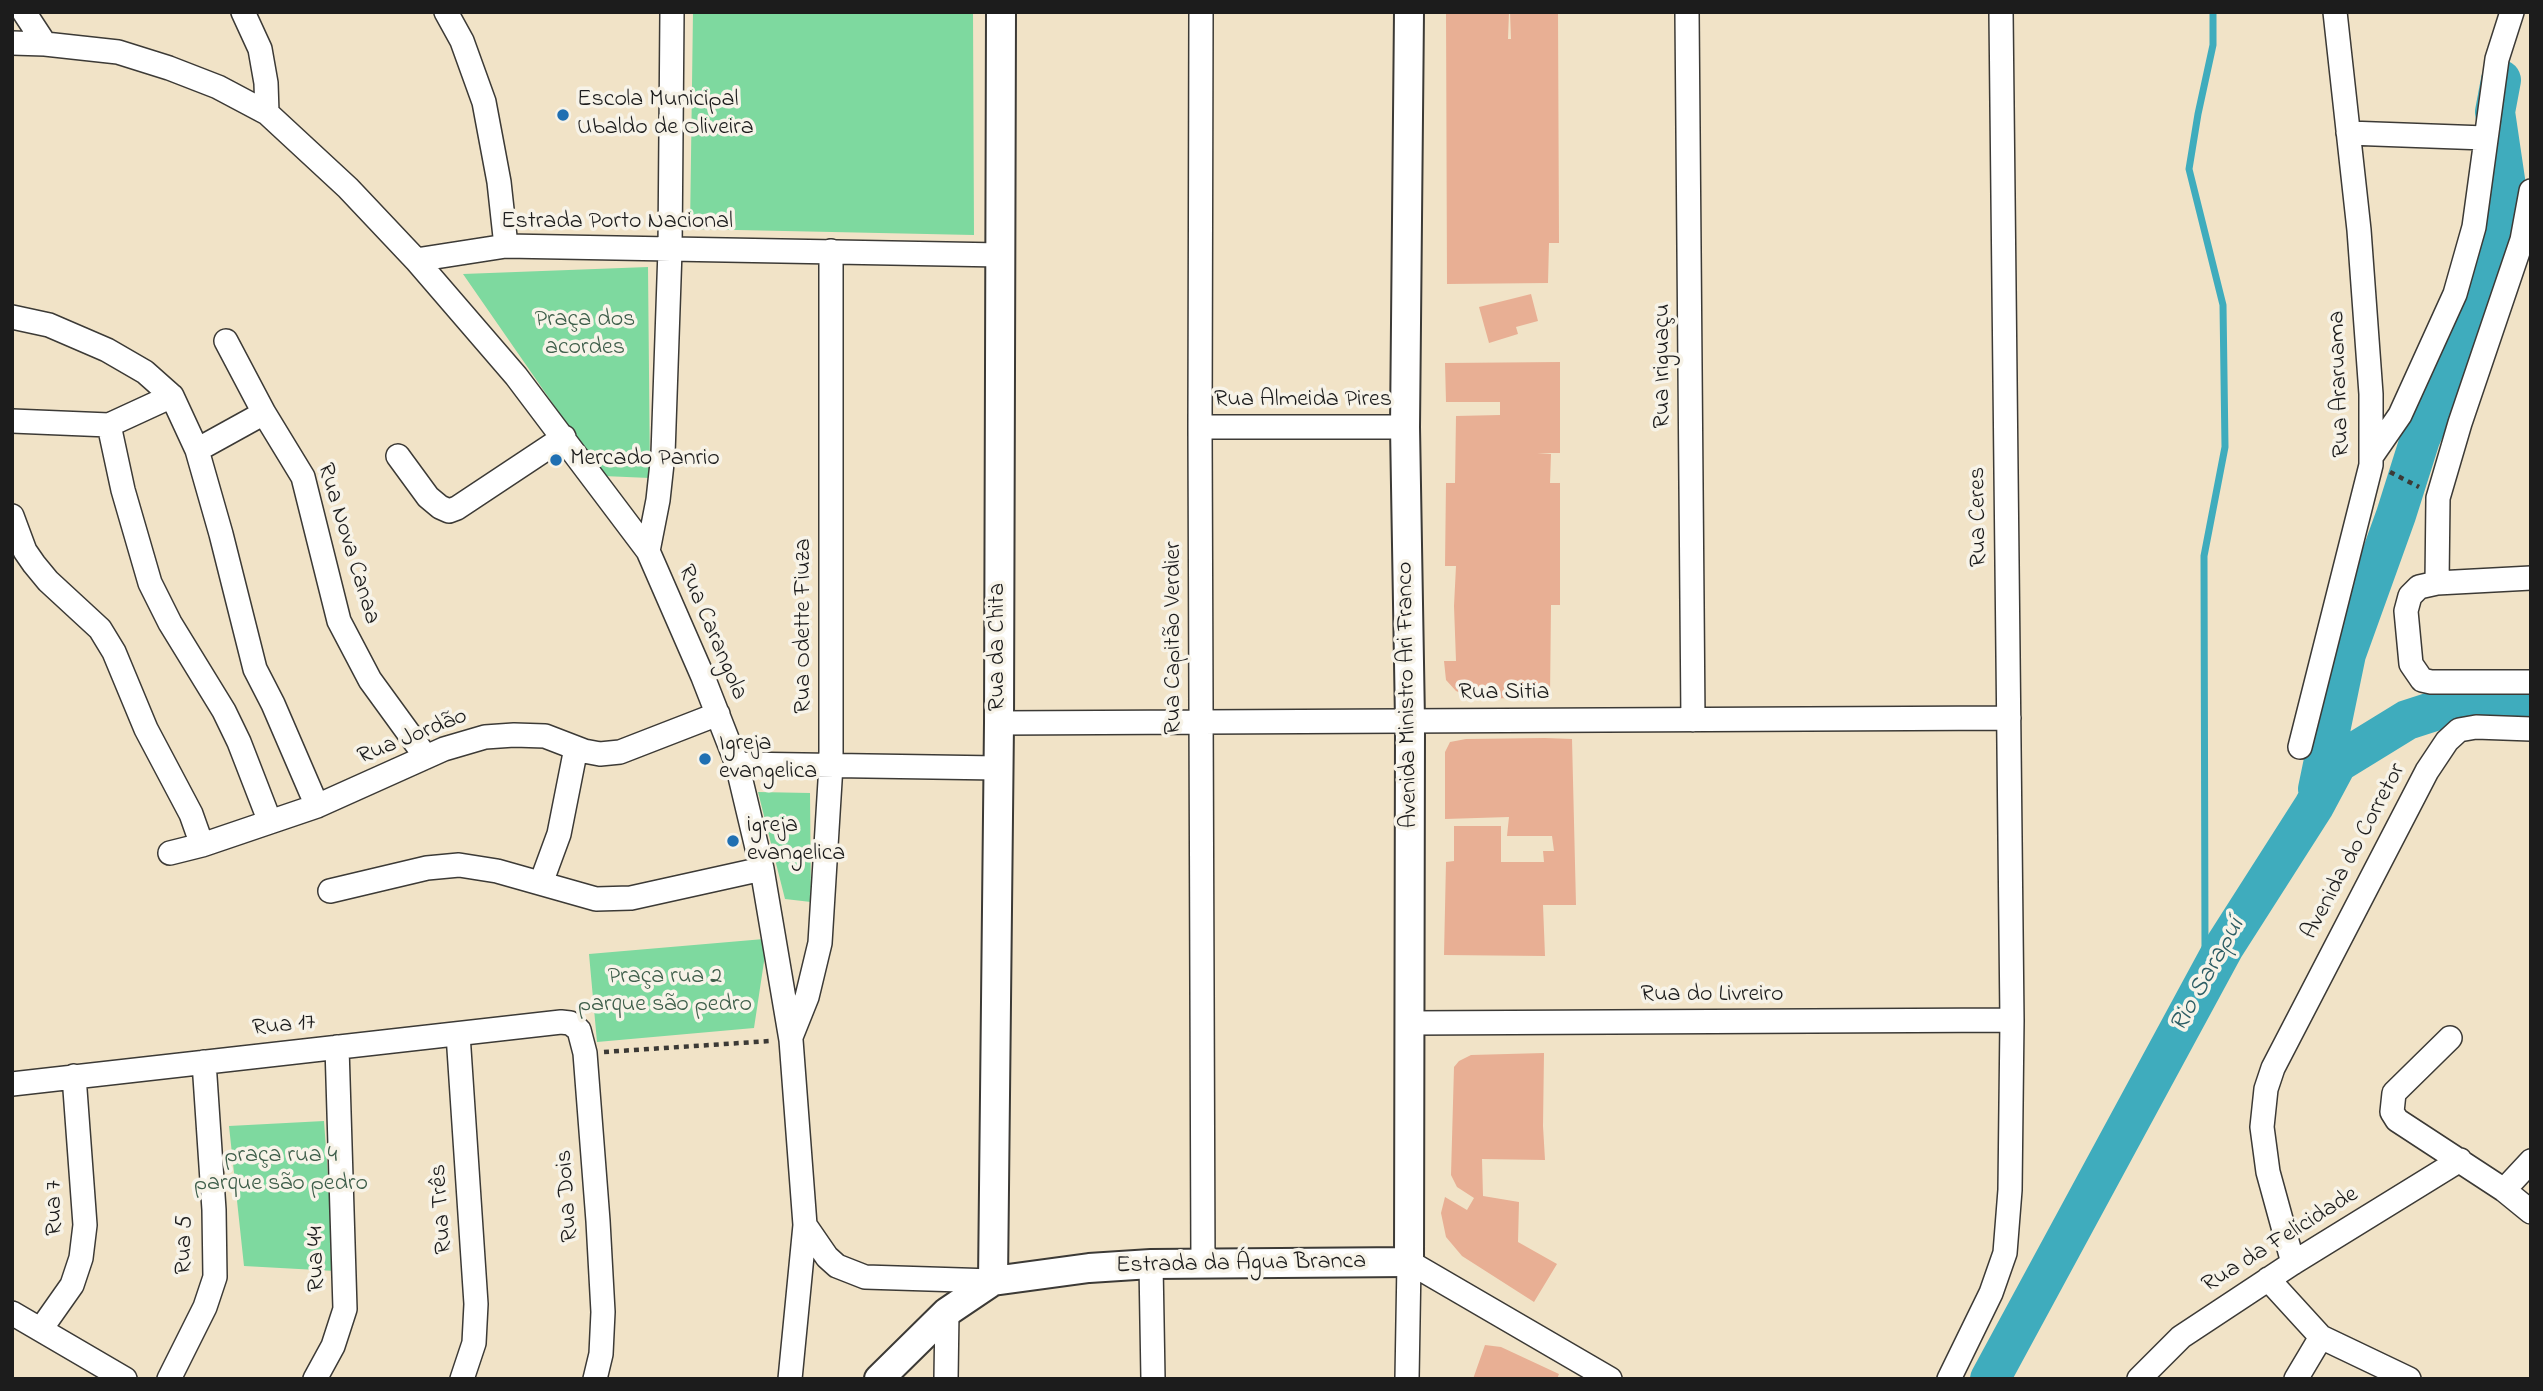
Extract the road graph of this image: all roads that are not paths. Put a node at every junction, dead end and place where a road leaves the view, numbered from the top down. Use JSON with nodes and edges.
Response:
{"nodes":[{"id":1,"x":24,"y":12,"type":"edge"},
{"id":2,"x":243,"y":12,"type":"edge"},
{"id":3,"x":446,"y":12,"type":"edge"},
{"id":4,"x":672,"y":12,"type":"edge"},
{"id":5,"x":1001,"y":12,"type":"edge"},
{"id":6,"x":1201,"y":12,"type":"edge"},
{"id":7,"x":1409,"y":12,"type":"edge"},
{"id":8,"x":1687,"y":12,"type":"edge"},
{"id":9,"x":2001,"y":12,"type":"edge"},
{"id":10,"x":2335,"y":12,"type":"edge"},
{"id":11,"x":2512,"y":12,"type":"edge"},
{"id":12,"x":12,"y":43,"type":"edge"},
{"id":13,"x":45,"y":44,"type":"junction"},
{"id":14,"x":267,"y":113,"type":"junction"},
{"id":15,"x":2348,"y":133,"type":"junction"},
{"id":16,"x":2485,"y":138,"type":"junction"},
{"id":17,"x":2531,"y":191,"type":"edge"},
{"id":18,"x":2526,"y":241,"type":"edge"},
{"id":19,"x":506,"y":246,"type":"junction"},
{"id":20,"x":670,"y":250,"type":"junction"},
{"id":21,"x":831,"y":251,"type":"junction"},
{"id":22,"x":1001,"y":255,"type":"junction"},
{"id":23,"x":416,"y":260,"type":"junction"},
{"id":24,"x":12,"y":317,"type":"edge"},
{"id":25,"x":226,"y":341,"type":"dead end"},
{"id":26,"x":172,"y":396,"type":"junction"},
{"id":27,"x":264,"y":413,"type":"junction"},
{"id":28,"x":12,"y":421,"type":"edge"},
{"id":29,"x":109,"y":425,"type":"junction"},
{"id":30,"x":1200,"y":427,"type":"junction"},
{"id":31,"x":1405,"y":427,"type":"junction"},
{"id":32,"x":564,"y":437,"type":"junction"},
{"id":33,"x":197,"y":450,"type":"junction"},
{"id":34,"x":398,"y":456,"type":"dead end"},
{"id":35,"x":2379,"y":464,"type":"junction"},
{"id":36,"x":12,"y":516,"type":"edge"},
{"id":37,"x":648,"y":551,"type":"junction"},
{"id":38,"x":2531,"y":578,"type":"edge"},
{"id":39,"x":2437,"y":583,"type":"junction"},
{"id":40,"x":2531,"y":682,"type":"edge"},
{"id":41,"x":718,"y":715,"type":"junction"},
{"id":42,"x":2009,"y":718,"type":"junction"},
{"id":43,"x":1693,"y":720,"type":"junction"},
{"id":44,"x":1410,"y":721,"type":"junction"},
{"id":45,"x":1202,"y":722,"type":"junction"},
{"id":46,"x":999,"y":723,"type":"junction"},
{"id":47,"x":2531,"y":729,"type":"edge"},
{"id":48,"x":2300,"y":747,"type":"dead end"},
{"id":49,"x":576,"y":748,"type":"junction"},
{"id":50,"x":426,"y":757,"type":"junction"},
{"id":51,"x":737,"y":764,"type":"junction"},
{"id":52,"x":831,"y":765,"type":"junction"},
{"id":53,"x":998,"y":768,"type":"junction"},
{"id":54,"x":317,"y":806,"type":"junction"},
{"id":55,"x":270,"y":822,"type":"junction"},
{"id":56,"x":202,"y":845,"type":"junction"},
{"id":57,"x":170,"y":853,"type":"dead end"},
{"id":58,"x":762,"y":869,"type":"junction"},
{"id":59,"x":541,"y":883,"type":"junction"},
{"id":60,"x":330,"y":891,"type":"dead end"},
{"id":61,"x":2012,"y":1020,"type":"junction"},
{"id":62,"x":561,"y":1022,"type":"joint"},
{"id":63,"x":1411,"y":1023,"type":"junction"},
{"id":64,"x":458,"y":1034,"type":"junction"},
{"id":65,"x":2450,"y":1038,"type":"dead end"},
{"id":66,"x":791,"y":1039,"type":"junction"},
{"id":67,"x":337,"y":1047,"type":"junction"},
{"id":68,"x":204,"y":1062,"type":"junction"},
{"id":69,"x":74,"y":1076,"type":"junction"},
{"id":70,"x":12,"y":1084,"type":"edge"},
{"id":71,"x":2460,"y":1160,"type":"junction"},
{"id":72,"x":2531,"y":1161,"type":"edge"},
{"id":73,"x":2504,"y":1190,"type":"junction"},
{"id":74,"x":2531,"y":1212,"type":"edge"},
{"id":75,"x":805,"y":1225,"type":"junction"},
{"id":76,"x":1409,"y":1262,"type":"junction"},
{"id":77,"x":1203,"y":1263,"type":"junction"},
{"id":78,"x":2293,"y":1263,"type":"junction"},
{"id":79,"x":1151,"y":1264,"type":"junction"},
{"id":80,"x":2268,"y":1279,"type":"junction"},
{"id":81,"x":993,"y":1282,"type":"junction"},
{"id":82,"x":947,"y":1312,"type":"junction"},
{"id":83,"x":12,"y":1313,"type":"edge"},
{"id":84,"x":41,"y":1329,"type":"junction"},
{"id":85,"x":2321,"y":1337,"type":"junction"},
{"id":86,"x":125,"y":1379,"type":"edge"},
{"id":87,"x":169,"y":1379,"type":"edge"},
{"id":88,"x":315,"y":1379,"type":"edge"},
{"id":89,"x":462,"y":1379,"type":"edge"},
{"id":90,"x":595,"y":1379,"type":"edge"},
{"id":91,"x":790,"y":1379,"type":"edge"},
{"id":92,"x":879,"y":1379,"type":"edge"},
{"id":93,"x":946,"y":1379,"type":"edge"},
{"id":94,"x":1153,"y":1379,"type":"edge"},
{"id":95,"x":1407,"y":1379,"type":"edge"},
{"id":96,"x":1610,"y":1379,"type":"edge"},
{"id":97,"x":1949,"y":1379,"type":"edge"},
{"id":98,"x":2139,"y":1379,"type":"edge"},
{"id":99,"x":2296,"y":1379,"type":"edge"},
{"id":100,"x":2409,"y":1379,"type":"edge"}],
"edges":[{"from":1,"to":13,"type":"street"},
{"from":2,"to":14,"type":"street"},
{"from":3,"to":19,"type":"street"},
{"from":4,"to":20,"type":"street"},
{"from":5,"to":22,"type":"main road","name":"Rua da Chita"},
{"from":6,"to":30,"type":"street","name":"Rua Capitão Verdier"},
{"from":7,"to":31,"type":"main road","name":"Avenida Ministro Ari Franco"},
{"from":8,"to":43,"type":"street","name":"Rua Iriguaçu"},
{"from":9,"to":42,"type":"street","name":"Rua Ceres"},
{"from":10,"to":15,"type":"street","name":"Rua Araruama"},
{"from":11,"to":16,"type":"street"},
{"from":12,"to":13,"type":"street"},
{"from":13,"to":14,"type":"street"},
{"from":14,"to":23,"type":"street"},
{"from":15,"to":16,"type":"street"},
{"from":15,"to":35,"type":"street","name":"Rua Araruama"},
{"from":16,"to":35,"type":"street"},
{"from":17,"to":18,"type":"street"},
{"from":18,"to":39,"type":"street"},
{"from":19,"to":20,"type":"street","name":"Estrada Porto Nacional"},
{"from":19,"to":23,"type":"street","name":"Estrada Porto Nacional"},
{"from":20,"to":21,"type":"street","name":"Estrada Porto Nacional"},
{"from":20,"to":37,"type":"street"},
{"from":21,"to":22,"type":"street","name":"Estrada Porto Nacional"},
{"from":21,"to":52,"type":"street","name":"Rua Odette Fiuza"},
{"from":22,"to":46,"type":"main road","name":"Rua da Chita"},
{"from":23,"to":32,"type":"street","name":"Rua Carangola"},
{"from":24,"to":26,"type":"street"},
{"from":25,"to":27,"type":"street","name":"Rua Nova Canaa"},
{"from":26,"to":29,"type":"street"},
{"from":26,"to":33,"type":"street"},
{"from":27,"to":33,"type":"street"},
{"from":27,"to":50,"type":"street","name":"Rua Nova Canaa"},
{"from":28,"to":29,"type":"street"},
{"from":29,"to":55,"type":"street"},
{"from":30,"to":31,"type":"street","name":"Rua Almeida Pires"},
{"from":30,"to":45,"type":"street","name":"Rua Capitão Verdier"},
{"from":31,"to":44,"type":"main road","name":"Avenida Ministro Ari Franco"},
{"from":32,"to":34,"type":"street"},
{"from":32,"to":37,"type":"street","name":"Rua Carangola"},
{"from":33,"to":54,"type":"street"},
{"from":35,"to":48,"type":"street","name":"Rua Araruama"},
{"from":36,"to":56,"type":"street"},
{"from":37,"to":41,"type":"street","name":"Rua Carangola"},
{"from":38,"to":39,"type":"street"},
{"from":39,"to":40,"type":"street"},
{"from":41,"to":49,"type":"street","name":"Rua Jordão"},
{"from":41,"to":51,"type":"street","name":"Rua Carangola"},
{"from":42,"to":43,"type":"street","name":"Rua Sitia"},
{"from":42,"to":61,"type":"street","name":"Rua Ceres"},
{"from":43,"to":44,"type":"street","name":"Rua Sitia"},
{"from":44,"to":45,"type":"street","name":"Rua Sitia"},
{"from":44,"to":63,"type":"main road","name":"Avenida Ministro Ari Franco"},
{"from":45,"to":46,"type":"street","name":"Rua Sitia"},
{"from":45,"to":77,"type":"street","name":"Rua Capitão Verdier"},
{"from":46,"to":53,"type":"main road","name":"Rua da Chita"},
{"from":47,"to":78,"type":"street","name":"Avenida do Corretor"},
{"from":49,"to":50,"type":"street","name":"Rua Jordão"},
{"from":49,"to":59,"type":"street"},
{"from":50,"to":54,"type":"street","name":"Rua Jordão"},
{"from":51,"to":52,"type":"street"},
{"from":51,"to":58,"type":"street","name":"Rua Carangola"},
{"from":52,"to":53,"type":"street"},
{"from":52,"to":66,"type":"street","name":"Rua Odette Fiuza"},
{"from":53,"to":81,"type":"main road","name":"Rua da Chita"},
{"from":54,"to":55,"type":"street","name":"Rua Jordão"},
{"from":55,"to":56,"type":"street","name":"Rua Jordão"},
{"from":56,"to":57,"type":"street","name":"Rua Jordão"},
{"from":58,"to":59,"type":"street"},
{"from":58,"to":66,"type":"street","name":"Rua Carangola"},
{"from":59,"to":60,"type":"street"},
{"from":61,"to":63,"type":"street","name":"Rua do Livreiro"},
{"from":61,"to":97,"type":"street","name":"Rua Ceres"},
{"from":62,"to":64,"type":"street","name":"Rua 17"},
{"from":62,"to":90,"type":"street","name":"Rua Dois"},
{"from":63,"to":76,"type":"main road","name":"Avenida Ministro Ari Franco"},
{"from":64,"to":67,"type":"street","name":"Rua 17"},
{"from":64,"to":89,"type":"street","name":"Rua Três"},
{"from":65,"to":71,"type":"street"},
{"from":66,"to":75,"type":"street","name":"Rua Carangola"},
{"from":67,"to":68,"type":"street","name":"Rua 17"},
{"from":67,"to":88,"type":"street","name":"Rua 44"},
{"from":68,"to":69,"type":"street","name":"Rua 17"},
{"from":68,"to":87,"type":"street","name":"Rua 5"},
{"from":69,"to":70,"type":"street","name":"Rua 17"},
{"from":69,"to":84,"type":"street","name":"Rua 7"},
{"from":71,"to":73,"type":"street"},
{"from":71,"to":78,"type":"street","name":"Rua da Felicidade"},
{"from":72,"to":73,"type":"street"},
{"from":73,"to":74,"type":"street"},
{"from":75,"to":81,"type":"street"},
{"from":75,"to":91,"type":"street","name":"Rua Carangola"},
{"from":76,"to":77,"type":"main road","name":"Estrada da Água Branca"},
{"from":76,"to":95,"type":"street","name":"Avenida Ministro Ari Franco"},
{"from":76,"to":96,"type":"street"},
{"from":77,"to":79,"type":"main road","name":"Estrada da Água Branca"},
{"from":78,"to":80,"type":"street","name":"Rua da Felicidade"},
{"from":79,"to":81,"type":"main road","name":"Estrada da Água Branca"},
{"from":79,"to":94,"type":"street"},
{"from":80,"to":85,"type":"street"},
{"from":80,"to":98,"type":"street","name":"Rua da Felicidade"},
{"from":81,"to":82,"type":"main road","name":"Estrada da Água Branca"},
{"from":82,"to":92,"type":"main road","name":"Estrada da Água Branca"},
{"from":82,"to":93,"type":"street"},
{"from":83,"to":84,"type":"street"},
{"from":84,"to":86,"type":"street"},
{"from":85,"to":99,"type":"street"},
{"from":85,"to":100,"type":"street"}]}
